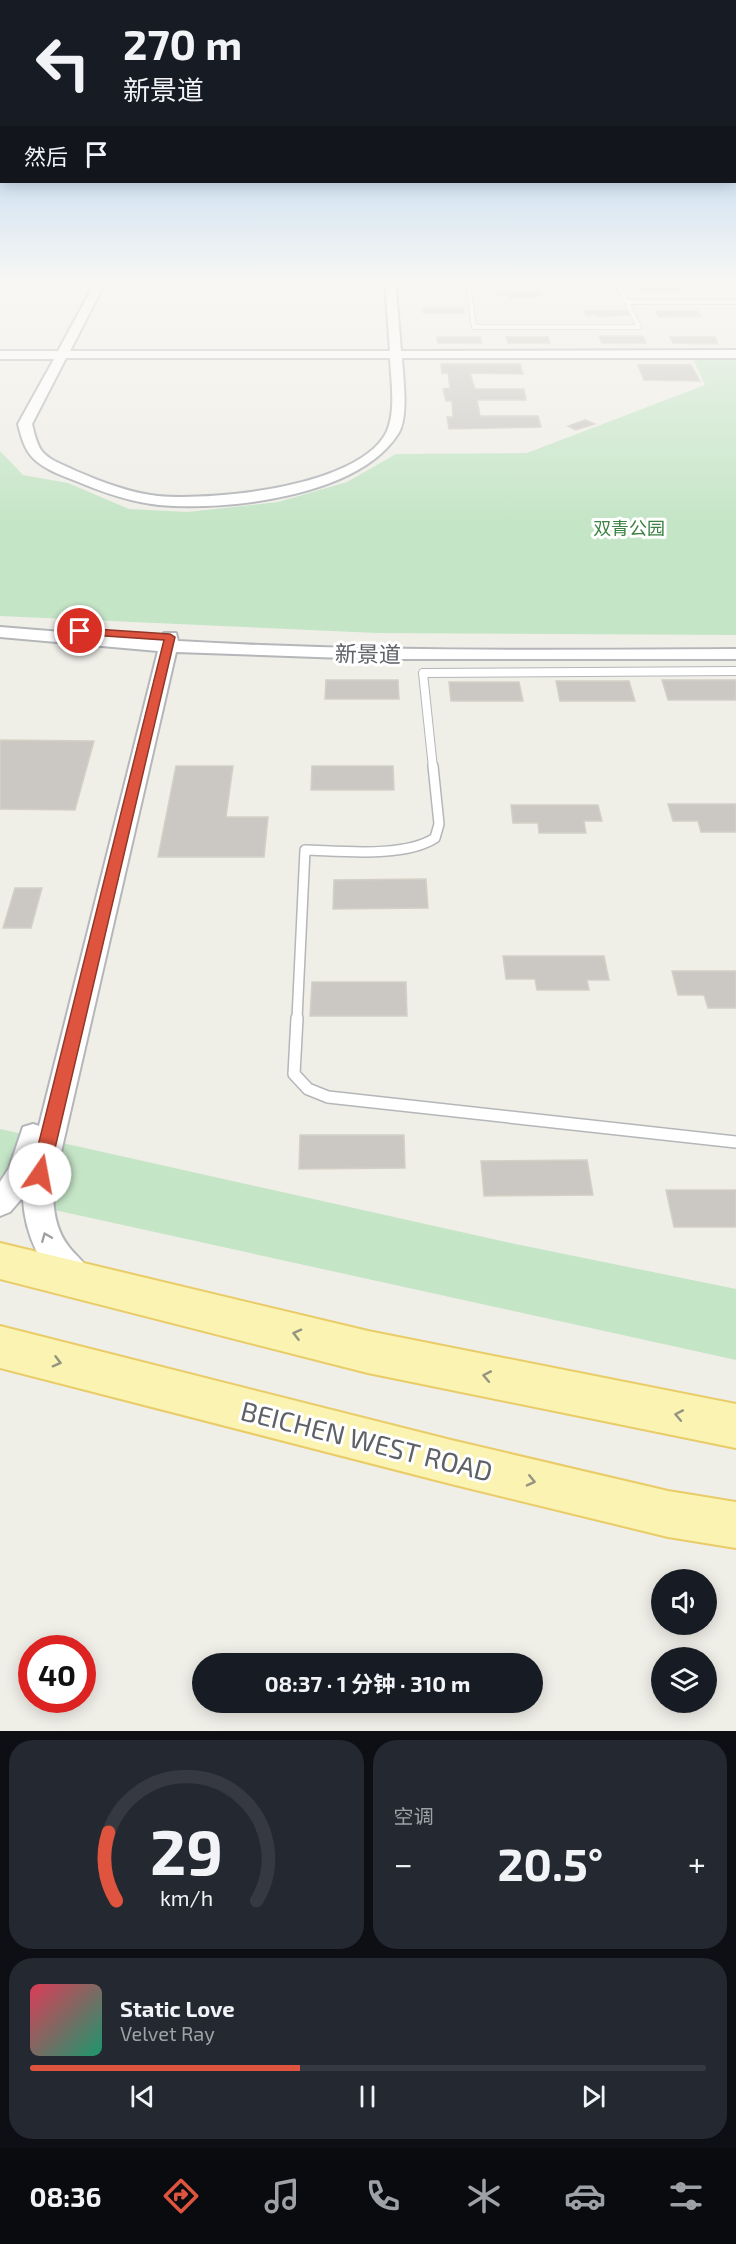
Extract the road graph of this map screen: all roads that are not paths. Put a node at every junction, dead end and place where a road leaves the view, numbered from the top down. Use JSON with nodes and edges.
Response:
{"nodes":[{"id":1,"x":59,"y":360,"type":"edge"},
{"id":2,"x":394,"y":360,"type":"edge"},
{"id":3,"x":0,"y":626,"type":"edge"},
{"id":4,"x":0,"y":632,"type":"edge"},
{"id":5,"x":163,"y":641,"type":"junction"},
{"id":6,"x":736,"y":646,"type":"edge"},
{"id":7,"x":736,"y":654,"type":"edge"},
{"id":8,"x":736,"y":671,"type":"edge"},
{"id":9,"x":736,"y":1142,"type":"edge"},
{"id":10,"x":0,"y":1203,"type":"edge"},
{"id":11,"x":0,"y":1261,"type":"edge"},
{"id":12,"x":83,"y":1281,"type":"junction"},
{"id":13,"x":0,"y":1347,"type":"edge"},
{"id":14,"x":736,"y":1426,"type":"edge"},
{"id":15,"x":736,"y":1525,"type":"edge"}],
"edges":[{"from":1,"to":2,"type":"street"},
{"from":3,"to":5,"type":"street","name":"新景道"},
{"from":4,"to":5,"type":"street","name":"新景道"},
{"from":5,"to":6,"type":"street","name":"新景道"},
{"from":5,"to":7,"type":"street","name":"新景道"},
{"from":5,"to":10,"type":"street"},
{"from":12,"to":5,"type":"street","one_way":true},
{"from":8,"to":9,"type":"lane"},
{"from":11,"to":12,"type":"main road"},
{"from":14,"to":12,"type":"main road","one_way":true},
{"from":13,"to":15,"type":"main road","name":"BEICHEN WEST ROAD","one_way":true}]}
